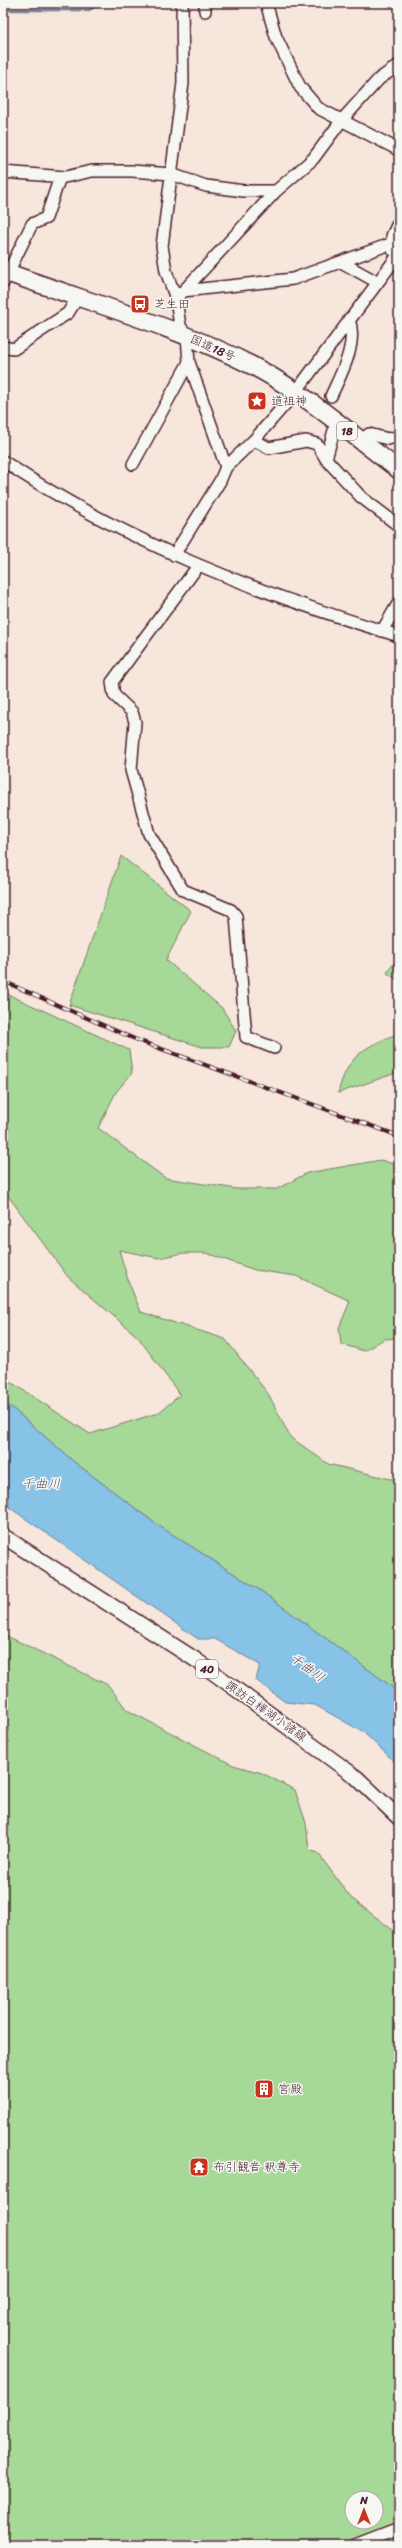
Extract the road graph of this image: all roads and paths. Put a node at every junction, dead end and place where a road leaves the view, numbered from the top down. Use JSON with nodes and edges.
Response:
{"nodes":[{"id":1,"x":182,"y":3,"type":"edge"},
{"id":2,"x":266,"y":3,"type":"edge"},
{"id":3,"x":399,"y":66,"type":"edge"},
{"id":4,"x":342,"y":120,"type":"junction"},
{"id":5,"x":399,"y":150,"type":"edge"},
{"id":6,"x":3,"y":172,"type":"edge"},
{"id":7,"x":171,"y":174,"type":"junction"},
{"id":8,"x":60,"y":177,"type":"junction"},
{"id":9,"x":276,"y":191,"type":"junction"},
{"id":10,"x":399,"y":221,"type":"edge"},
{"id":11,"x":393,"y":243,"type":"junction"},
{"id":12,"x":396,"y":256,"type":"edge"},
{"id":13,"x":341,"y":262,"type":"junction"},
{"id":14,"x":4,"y":276,"type":"edge"},
{"id":15,"x":376,"y":282,"type":"junction"},
{"id":16,"x":179,"y":296,"type":"junction"},
{"id":17,"x":78,"y":297,"type":"junction"},
{"id":18,"x":349,"y":320,"type":"junction"},
{"id":19,"x":187,"y":336,"type":"junction"},
{"id":20,"x":3,"y":347,"type":"edge"},
{"id":21,"x":189,"y":362,"type":"junction"},
{"id":22,"x":295,"y":393,"type":"junction"},
{"id":23,"x":331,"y":396,"type":"dead end"},
{"id":24,"x":336,"y":423,"type":"junction"},
{"id":25,"x":399,"y":436,"type":"edge"},
{"id":26,"x":254,"y":440,"type":"junction"},
{"id":27,"x":361,"y":442,"type":"junction"},
{"id":28,"x":326,"y":459,"type":"junction"},
{"id":29,"x":3,"y":462,"type":"edge"},
{"id":30,"x":133,"y":464,"type":"dead end"},
{"id":31,"x":226,"y":467,"type":"junction"},
{"id":32,"x":399,"y":470,"type":"edge"},
{"id":33,"x":399,"y":526,"type":"edge"},
{"id":34,"x":174,"y":555,"type":"junction"},
{"id":35,"x":198,"y":566,"type":"junction"},
{"id":36,"x":399,"y":602,"type":"edge"},
{"id":37,"x":382,"y":631,"type":"junction"},
{"id":38,"x":399,"y":636,"type":"edge"},
{"id":39,"x":274,"y":1048,"type":"dead end"},
{"id":40,"x":3,"y":1536,"type":"edge"},
{"id":41,"x":399,"y":1818,"type":"edge"},
{"id":42,"x":399,"y":2528,"type":"edge"},
{"id":43,"x":355,"y":2545,"type":"edge"}],
"edges":[{"from":1,"to":7,"type":"street"},
{"from":2,"to":4,"type":"street"},
{"from":3,"to":4,"type":"street"},
{"from":4,"to":5,"type":"street"},
{"from":4,"to":9,"type":"street"},
{"from":6,"to":8,"type":"street"},
{"from":7,"to":8,"type":"street"},
{"from":7,"to":9,"type":"street"},
{"from":7,"to":16,"type":"street"},
{"from":8,"to":14,"type":"street"},
{"from":9,"to":16,"type":"street"},
{"from":10,"to":11,"type":"street"},
{"from":11,"to":12,"type":"street"},
{"from":11,"to":13,"type":"street"},
{"from":12,"to":15,"type":"street"},
{"from":13,"to":15,"type":"street"},
{"from":13,"to":16,"type":"street"},
{"from":14,"to":17,"type":"highway","name":"国道18号","number":"18"},
{"from":15,"to":18,"type":"street"},
{"from":16,"to":19,"type":"street"},
{"from":17,"to":19,"type":"highway","name":"国道18号","number":"18"},
{"from":17,"to":20,"type":"street"},
{"from":18,"to":22,"type":"street"},
{"from":18,"to":23,"type":"street"},
{"from":19,"to":21,"type":"street"},
{"from":19,"to":22,"type":"highway","name":"国道18号","number":"18"},
{"from":21,"to":30,"type":"street"},
{"from":21,"to":31,"type":"street"},
{"from":22,"to":24,"type":"highway","name":"国道18号","number":"18"},
{"from":22,"to":26,"type":"street"},
{"from":24,"to":27,"type":"highway","name":"国道18号","number":"18"},
{"from":24,"to":28,"type":"street"},
{"from":25,"to":27,"type":"street"},
{"from":26,"to":28,"type":"street"},
{"from":26,"to":31,"type":"street"},
{"from":27,"to":32,"type":"highway","name":"国道18号","number":"18"},
{"from":28,"to":33,"type":"street"},
{"from":29,"to":34,"type":"street"},
{"from":31,"to":34,"type":"street"},
{"from":34,"to":35,"type":"street"},
{"from":35,"to":37,"type":"street"},
{"from":35,"to":39,"type":"street"},
{"from":36,"to":37,"type":"street"},
{"from":37,"to":38,"type":"street"},
{"from":40,"to":41,"type":"main road","name":"諏訪白樺湖小諸線","number":"40"},
{"from":42,"to":43,"type":"street"}]}
